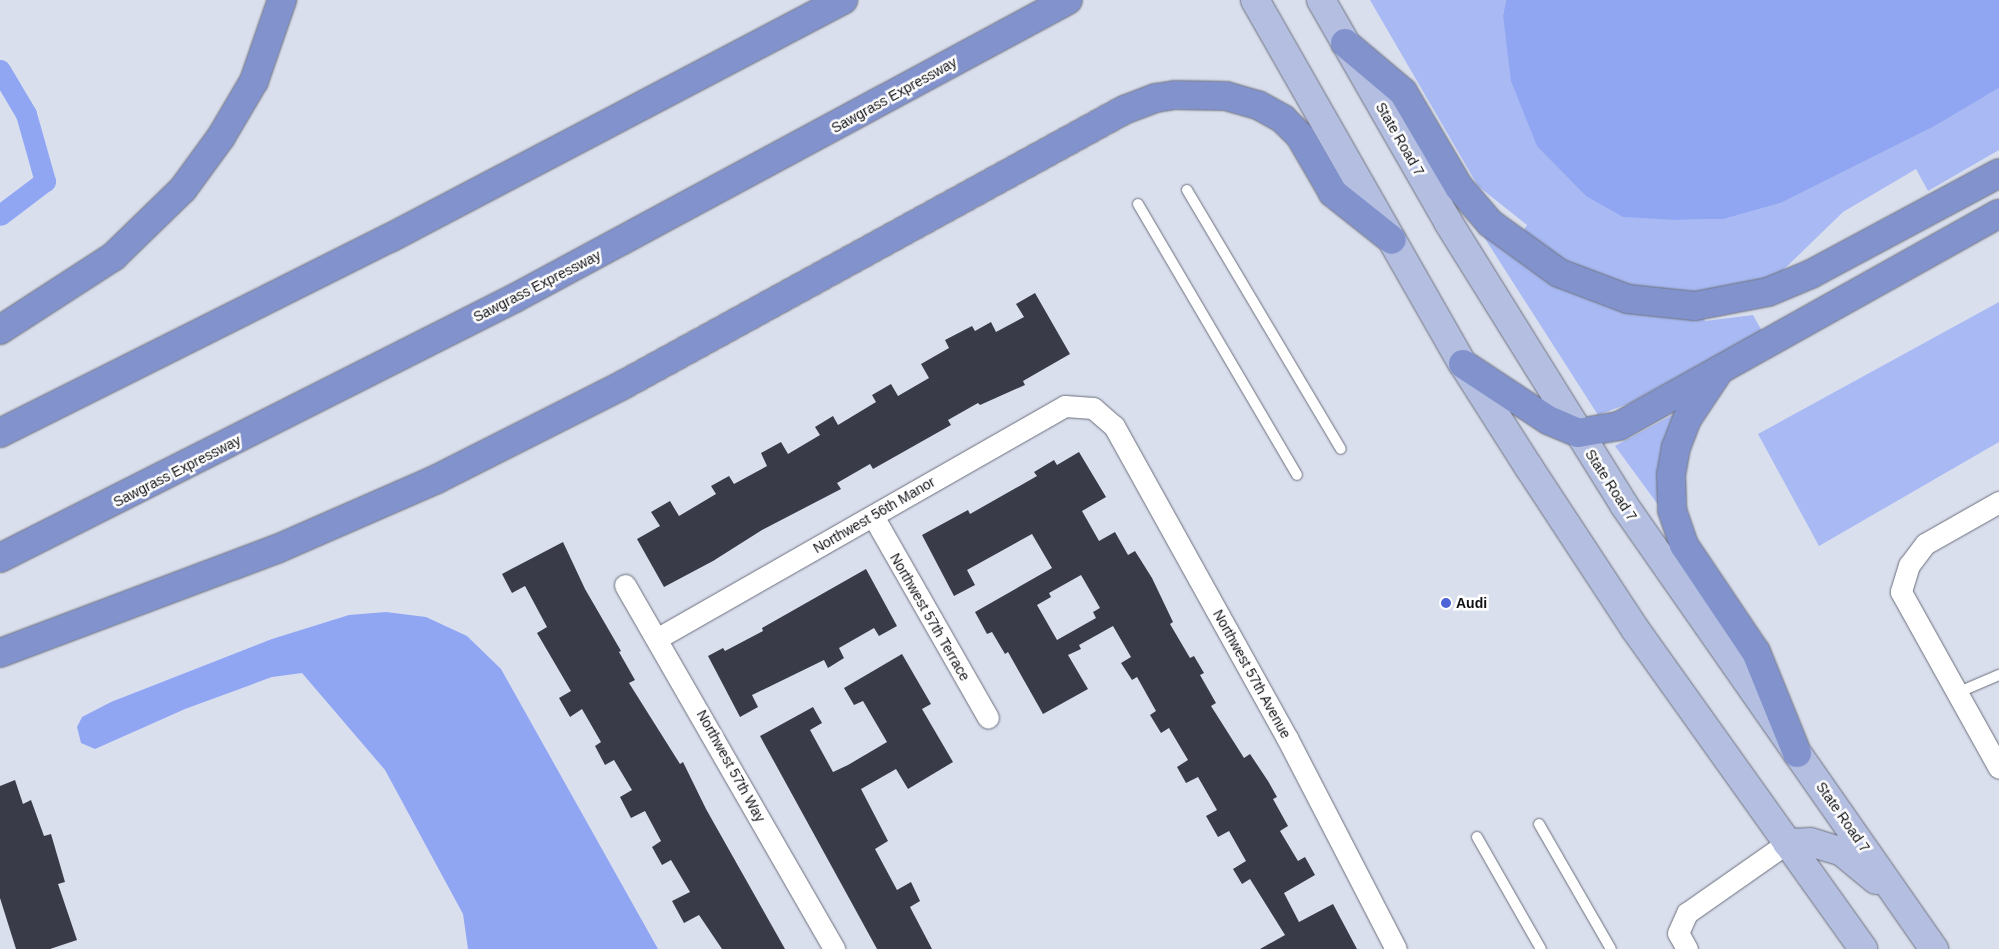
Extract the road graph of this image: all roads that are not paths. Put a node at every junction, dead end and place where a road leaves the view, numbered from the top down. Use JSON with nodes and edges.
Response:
{"nodes":[{"id":1,"x":282,"y":0,"type":"edge"},
{"id":2,"x":843,"y":0,"type":"edge"},
{"id":3,"x":1068,"y":0,"type":"edge"},
{"id":4,"x":1255,"y":0,"type":"edge"},
{"id":5,"x":1321,"y":0,"type":"edge"},
{"id":6,"x":1345,"y":43,"type":"junction"},
{"id":7,"x":1999,"y":173,"type":"edge"},
{"id":8,"x":1188,"y":190,"type":"dead end"},
{"id":9,"x":1138,"y":204,"type":"dead end"},
{"id":10,"x":1999,"y":214,"type":"edge"},
{"id":11,"x":1392,"y":240,"type":"junction"},
{"id":12,"x":0,"y":330,"type":"edge"},
{"id":13,"x":1463,"y":364,"type":"junction"},
{"id":14,"x":1724,"y":366,"type":"junction"},
{"id":15,"x":1093,"y":408,"type":"joint"},
{"id":16,"x":0,"y":432,"type":"edge"},
{"id":17,"x":1578,"y":433,"type":"junction"},
{"id":18,"x":1341,"y":449,"type":"dead end"},
{"id":19,"x":1297,"y":475,"type":"dead end"},
{"id":20,"x":1999,"y":502,"type":"edge"},
{"id":21,"x":873,"y":516,"type":"junction"},
{"id":22,"x":0,"y":558,"type":"edge"},
{"id":23,"x":625,"y":585,"type":"dead end"},
{"id":24,"x":658,"y":638,"type":"junction"},
{"id":25,"x":0,"y":653,"type":"edge"},
{"id":26,"x":1999,"y":674,"type":"edge"},
{"id":27,"x":1957,"y":693,"type":"junction"},
{"id":28,"x":988,"y":718,"type":"dead end"},
{"id":29,"x":1797,"y":753,"type":"junction"},
{"id":30,"x":1999,"y":768,"type":"edge"},
{"id":31,"x":1540,"y":824,"type":"dead end"},
{"id":32,"x":1477,"y":837,"type":"dead end"},
{"id":33,"x":1787,"y":844,"type":"junction"},
{"id":34,"x":1902,"y":902,"type":"junction"},
{"id":35,"x":834,"y":949,"type":"edge"},
{"id":36,"x":1396,"y":949,"type":"edge"},
{"id":37,"x":1541,"y":949,"type":"edge"},
{"id":38,"x":1611,"y":949,"type":"edge"},
{"id":39,"x":1687,"y":949,"type":"edge"},
{"id":40,"x":1863,"y":949,"type":"edge"},
{"id":41,"x":1934,"y":949,"type":"edge"}],
"edges":[{"from":1,"to":12,"type":"highway"},
{"from":2,"to":16,"type":"highway"},
{"from":3,"to":22,"type":"highway","name":"Sawgrass Expressway"},
{"from":4,"to":11,"type":"main road"},
{"from":5,"to":6,"type":"main road","name":"State Road 7"},
{"from":6,"to":7,"type":"highway"},
{"from":6,"to":17,"type":"main road","name":"State Road 7"},
{"from":8,"to":18,"type":"lane"},
{"from":9,"to":19,"type":"lane"},
{"from":10,"to":14,"type":"highway"},
{"from":11,"to":13,"type":"main road"},
{"from":11,"to":25,"type":"highway"},
{"from":13,"to":17,"type":"highway"},
{"from":13,"to":33,"type":"main road"},
{"from":14,"to":17,"type":"highway"},
{"from":14,"to":29,"type":"highway"},
{"from":15,"to":21,"type":"street","name":"Northwest 56th Manor"},
{"from":15,"to":36,"type":"street","name":"Northwest 57th Avenue"},
{"from":17,"to":29,"type":"main road","name":"State Road 7"},
{"from":20,"to":27,"type":"street"},
{"from":21,"to":24,"type":"street","name":"Northwest 56th Manor"},
{"from":21,"to":28,"type":"street","name":"Northwest 57th Terrace"},
{"from":23,"to":24,"type":"street","name":"Northwest 57th Way"},
{"from":24,"to":35,"type":"street","name":"Northwest 57th Way"},
{"from":26,"to":27,"type":"lane"},
{"from":27,"to":30,"type":"street"},
{"from":29,"to":34,"type":"main road","name":"State Road 7"},
{"from":31,"to":38,"type":"lane"},
{"from":32,"to":37,"type":"lane"},
{"from":33,"to":34,"type":"main road"},
{"from":33,"to":39,"type":"street"},
{"from":33,"to":40,"type":"main road"},
{"from":34,"to":41,"type":"main road","name":"State Road 7"}]}
